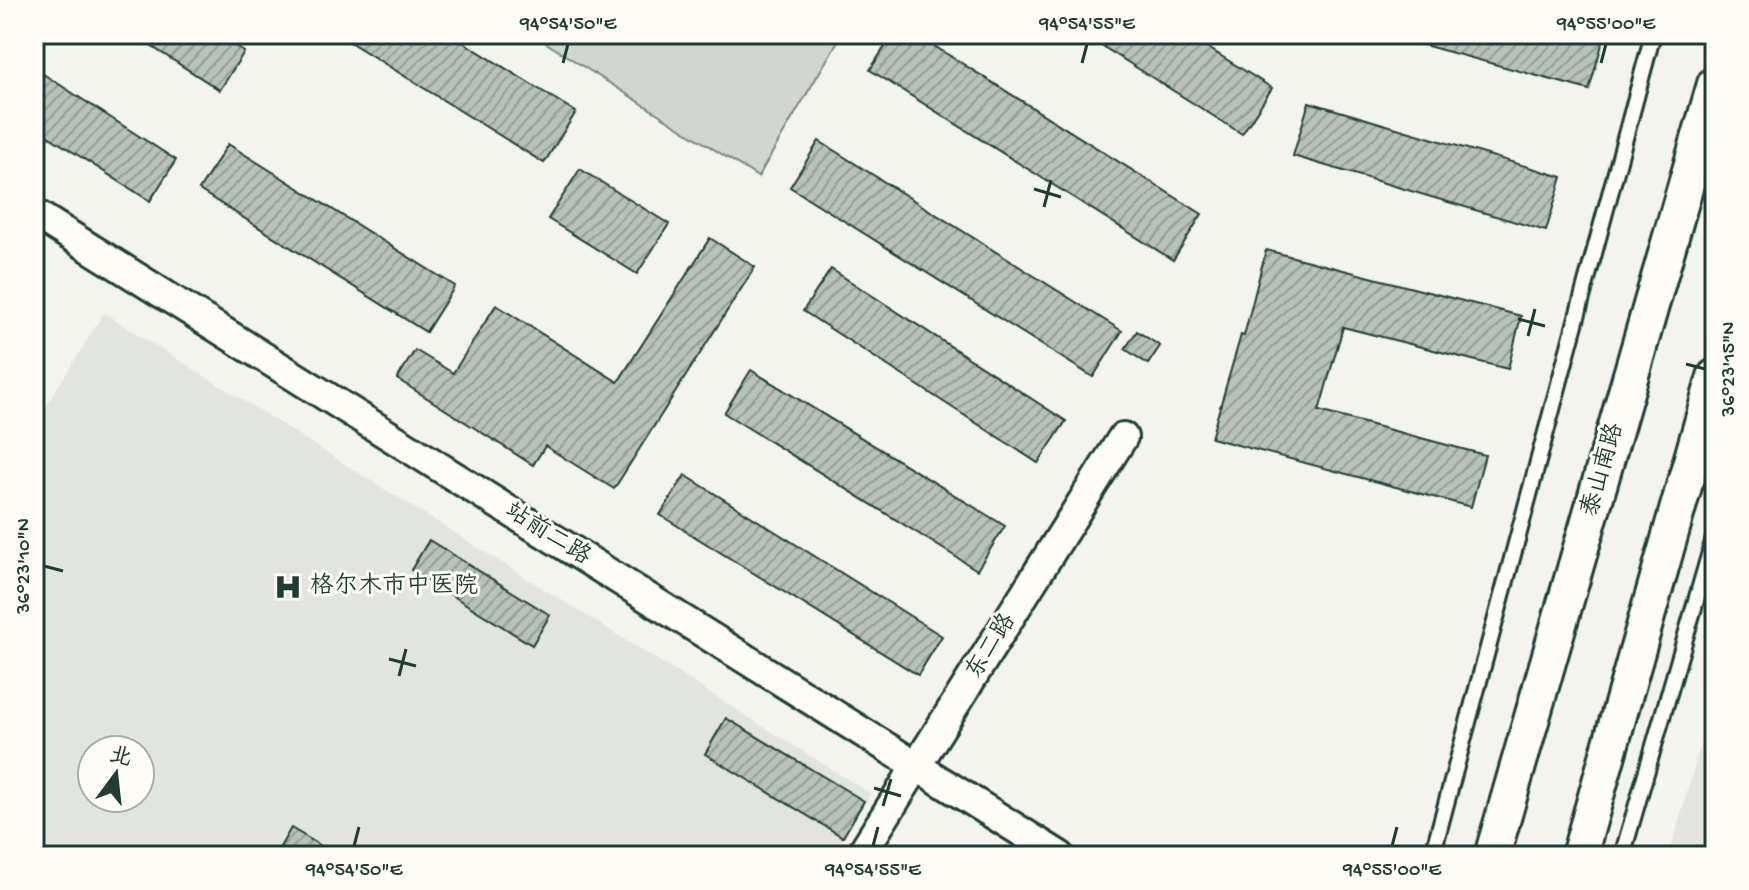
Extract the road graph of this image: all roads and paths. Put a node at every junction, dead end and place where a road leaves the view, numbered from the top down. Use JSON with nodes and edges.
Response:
{"nodes":[{"id":1,"x":1653,"y":34,"type":"edge"},
{"id":2,"x":1715,"y":84,"type":"edge"},
{"id":3,"x":34,"y":213,"type":"edge"},
{"id":4,"x":1715,"y":377,"type":"edge"},
{"id":5,"x":1123,"y":437,"type":"dead end"},
{"id":6,"x":1715,"y":535,"type":"edge"},
{"id":7,"x":916,"y":766,"type":"junction"},
{"id":8,"x":860,"y":856,"type":"edge"},
{"id":9,"x":1060,"y":856,"type":"edge"},
{"id":10,"x":1432,"y":856,"type":"edge"},
{"id":11,"x":1492,"y":856,"type":"edge"},
{"id":12,"x":1579,"y":856,"type":"edge"},
{"id":13,"x":1622,"y":856,"type":"edge"}],
"edges":[{"from":1,"to":10,"type":"lane"},
{"from":2,"to":11,"type":"street","name":"泰山南路"},
{"from":3,"to":7,"type":"street","name":"站前二路"},
{"from":4,"to":12,"type":"street"},
{"from":5,"to":7,"type":"street","name":"东二路"},
{"from":6,"to":13,"type":"lane"},
{"from":7,"to":8,"type":"street","name":"东二路"},
{"from":7,"to":9,"type":"street","name":"站前二路"}]}
